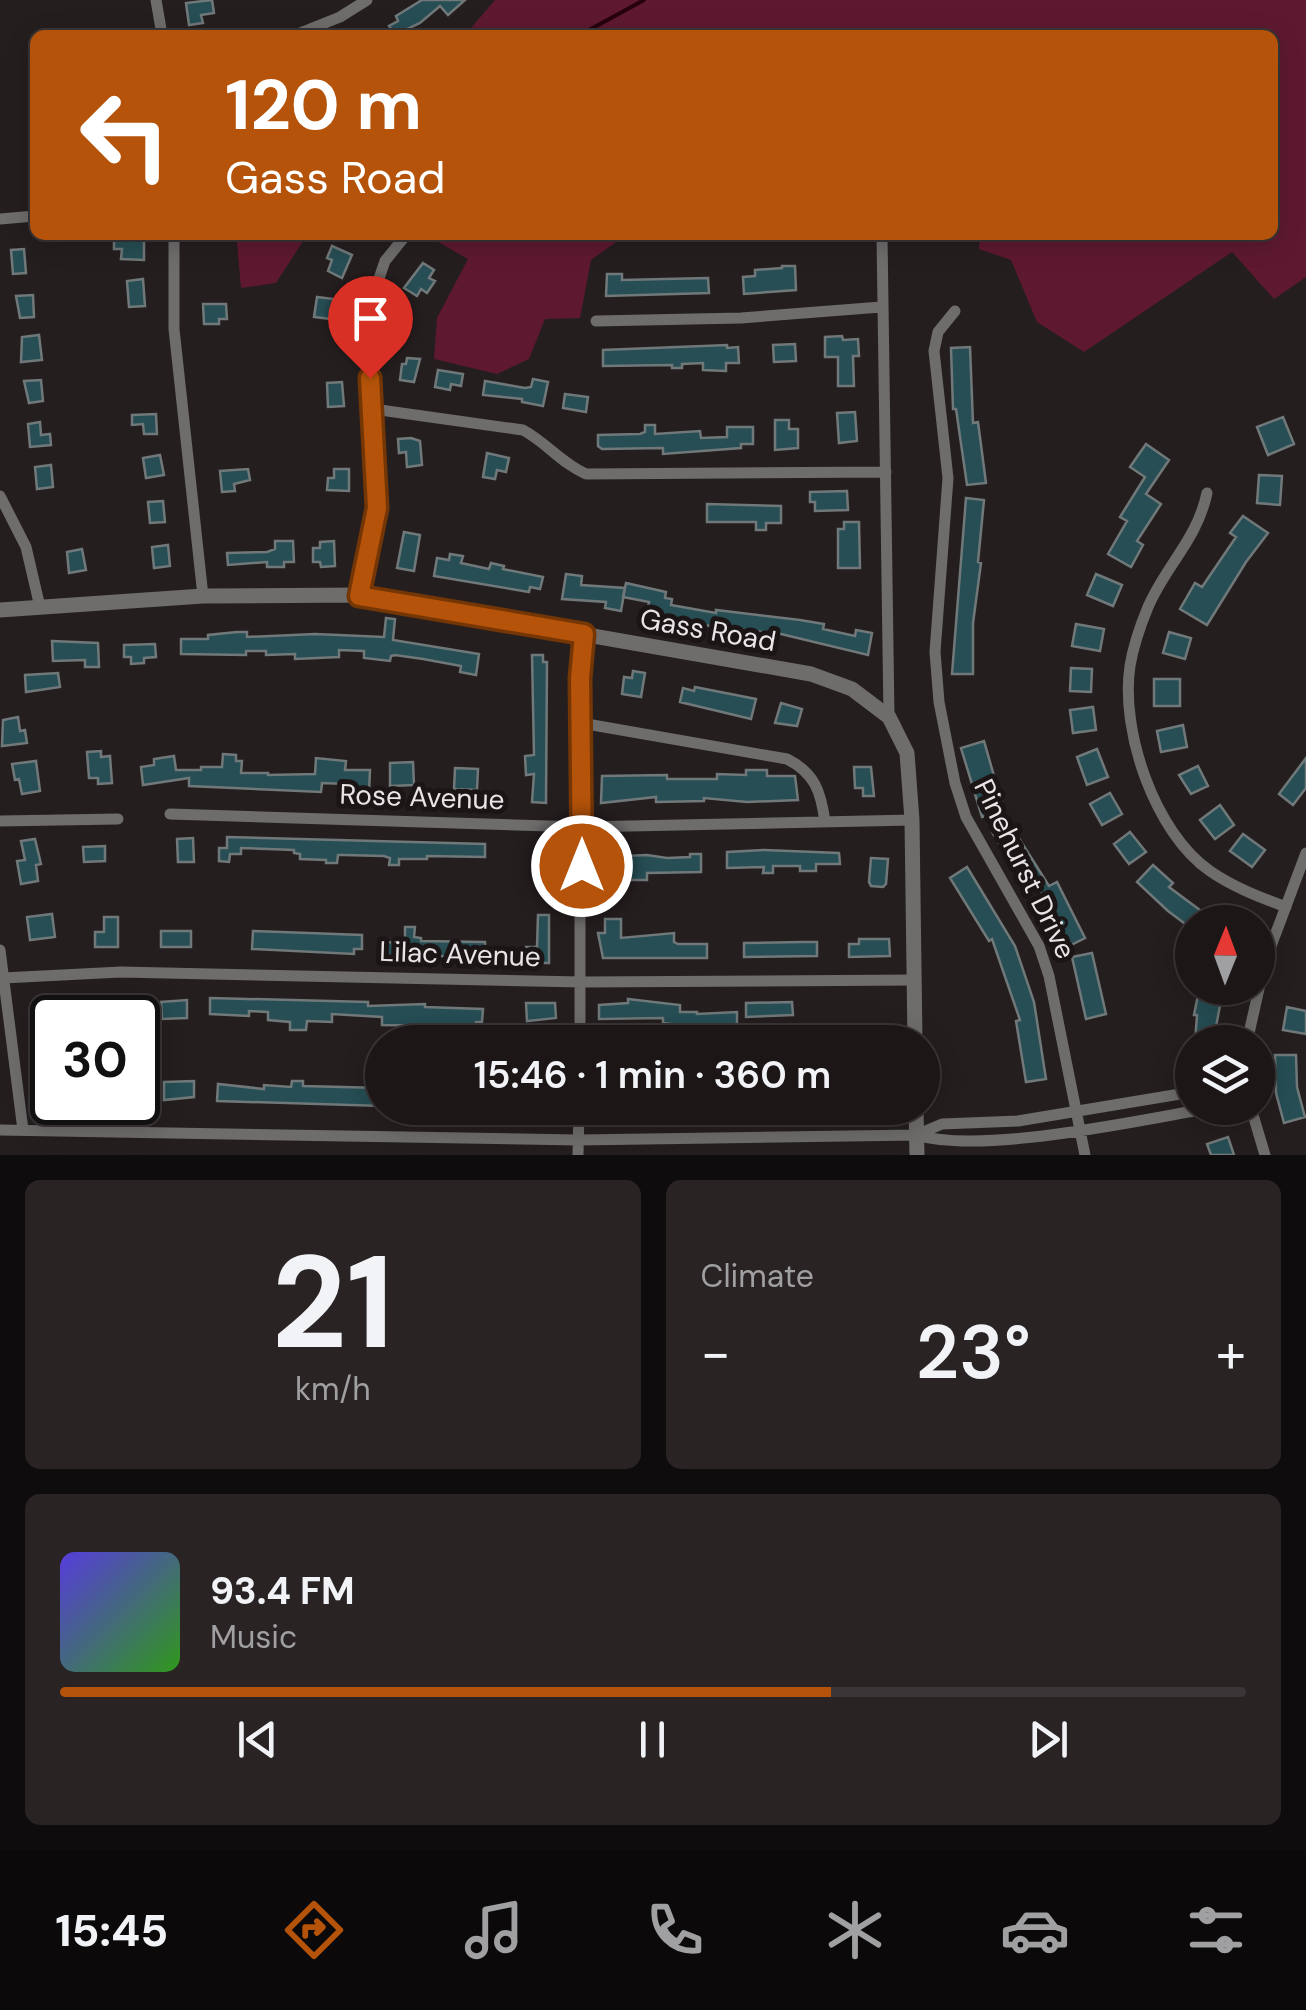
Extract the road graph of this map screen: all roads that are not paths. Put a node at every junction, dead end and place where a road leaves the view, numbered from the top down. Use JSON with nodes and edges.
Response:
{"nodes":[{"id":1,"x":156,"y":0,"type":"edge"},
{"id":2,"x":368,"y":0,"type":"edge"},
{"id":3,"x":161,"y":30,"type":"edge"},
{"id":4,"x":308,"y":30,"type":"edge"},
{"id":5,"x":30,"y":216,"type":"edge"},
{"id":6,"x":0,"y":219,"type":"edge"},
{"id":7,"x":174,"y":240,"type":"edge"},
{"id":8,"x":402,"y":240,"type":"edge"},
{"id":9,"x":882,"y":240,"type":"edge"},
{"id":10,"x":881,"y":307,"type":"junction"},
{"id":11,"x":955,"y":310,"type":"dead end"},
{"id":12,"x":596,"y":320,"type":"dead end"},
{"id":13,"x":373,"y":409,"type":"junction"},
{"id":14,"x":886,"y":472,"type":"junction"},
{"id":15,"x":1206,"y":493,"type":"dead end"},
{"id":16,"x":0,"y":496,"type":"edge"},
{"id":17,"x":202,"y":596,"type":"junction"},
{"id":18,"x":359,"y":596,"type":"junction"},
{"id":19,"x":40,"y":607,"type":"junction"},
{"id":20,"x":0,"y":610,"type":"edge"},
{"id":21,"x":584,"y":634,"type":"junction"},
{"id":22,"x":889,"y":717,"type":"junction"},
{"id":23,"x":581,"y":723,"type":"junction"},
{"id":24,"x":170,"y":814,"type":"dead end"},
{"id":25,"x":118,"y":819,"type":"dead end"},
{"id":26,"x":0,"y":820,"type":"edge"},
{"id":27,"x":912,"y":820,"type":"junction"},
{"id":28,"x":825,"y":822,"type":"junction"},
{"id":29,"x":581,"y":827,"type":"junction"},
{"id":30,"x":1306,"y":852,"type":"edge"},
{"id":31,"x":1286,"y":908,"type":"junction"},
{"id":32,"x":0,"y":950,"type":"edge"},
{"id":33,"x":4,"y":978,"type":"junction"},
{"id":34,"x":915,"y":980,"type":"junction"},
{"id":35,"x":582,"y":982,"type":"junction"},
{"id":36,"x":581,"y":1025,"type":"edge"},
{"id":37,"x":916,"y":1025,"type":"edge"},
{"id":38,"x":1252,"y":1025,"type":"edge"},
{"id":39,"x":1175,"y":1095,"type":"edge"},
{"id":40,"x":1075,"y":1111,"type":"junction"},
{"id":41,"x":1175,"y":1114,"type":"edge"},
{"id":42,"x":578,"y":1125,"type":"edge"},
{"id":43,"x":916,"y":1125,"type":"edge"},
{"id":44,"x":1255,"y":1125,"type":"edge"},
{"id":45,"x":1079,"y":1129,"type":"junction"},
{"id":46,"x":0,"y":1130,"type":"edge"},
{"id":47,"x":22,"y":1130,"type":"junction"},
{"id":48,"x":916,"y":1135,"type":"junction"},
{"id":49,"x":578,"y":1140,"type":"junction"},
{"id":50,"x":578,"y":1155,"type":"edge"},
{"id":51,"x":917,"y":1155,"type":"edge"},
{"id":52,"x":1085,"y":1155,"type":"edge"},
{"id":53,"x":1265,"y":1155,"type":"edge"}],
"edges":[{"from":1,"to":3,"type":"street"},
{"from":2,"to":4,"type":"street"},
{"from":5,"to":6,"type":"street"},
{"from":7,"to":17,"type":"street"},
{"from":8,"to":13,"type":"street"},
{"from":9,"to":10,"type":"street"},
{"from":10,"to":12,"type":"street"},
{"from":10,"to":14,"type":"street"},
{"from":11,"to":40,"type":"street","name":"Pinehurst Drive"},
{"from":13,"to":14,"type":"street"},
{"from":13,"to":18,"type":"street"},
{"from":14,"to":22,"type":"street"},
{"from":15,"to":31,"type":"street"},
{"from":16,"to":19,"type":"street"},
{"from":17,"to":18,"type":"street","name":"Gass Road"},
{"from":17,"to":19,"type":"street","name":"Gass Road"},
{"from":18,"to":21,"type":"street","name":"Gass Road"},
{"from":19,"to":20,"type":"street","name":"Gass Road"},
{"from":21,"to":22,"type":"street","name":"Gass Road"},
{"from":21,"to":23,"type":"street"},
{"from":22,"to":27,"type":"street"},
{"from":23,"to":28,"type":"street"},
{"from":23,"to":29,"type":"street"},
{"from":24,"to":29,"type":"street","name":"Rose Avenue"},
{"from":25,"to":26,"type":"street"},
{"from":27,"to":28,"type":"street","name":"Rose Avenue"},
{"from":27,"to":34,"type":"street"},
{"from":28,"to":29,"type":"street","name":"Rose Avenue"},
{"from":29,"to":35,"type":"street"},
{"from":30,"to":31,"type":"street"},
{"from":31,"to":38,"type":"street"},
{"from":32,"to":33,"type":"street"},
{"from":33,"to":35,"type":"street","name":"Lilac Avenue"},
{"from":33,"to":47,"type":"street"},
{"from":34,"to":35,"type":"street","name":"Lilac Avenue"},
{"from":34,"to":37,"type":"street"},
{"from":35,"to":36,"type":"street"},
{"from":39,"to":40,"type":"street"},
{"from":40,"to":45,"type":"street","name":"Pinehurst Drive"},
{"from":40,"to":48,"type":"street"},
{"from":41,"to":45,"type":"street"},
{"from":42,"to":49,"type":"street"},
{"from":43,"to":48,"type":"street"},
{"from":44,"to":53,"type":"street"},
{"from":45,"to":48,"type":"street"},
{"from":45,"to":52,"type":"street","name":"Pinehurst Drive"},
{"from":46,"to":47,"type":"street"},
{"from":47,"to":49,"type":"street"},
{"from":48,"to":49,"type":"street"},
{"from":48,"to":51,"type":"street"},
{"from":49,"to":50,"type":"street"}]}
